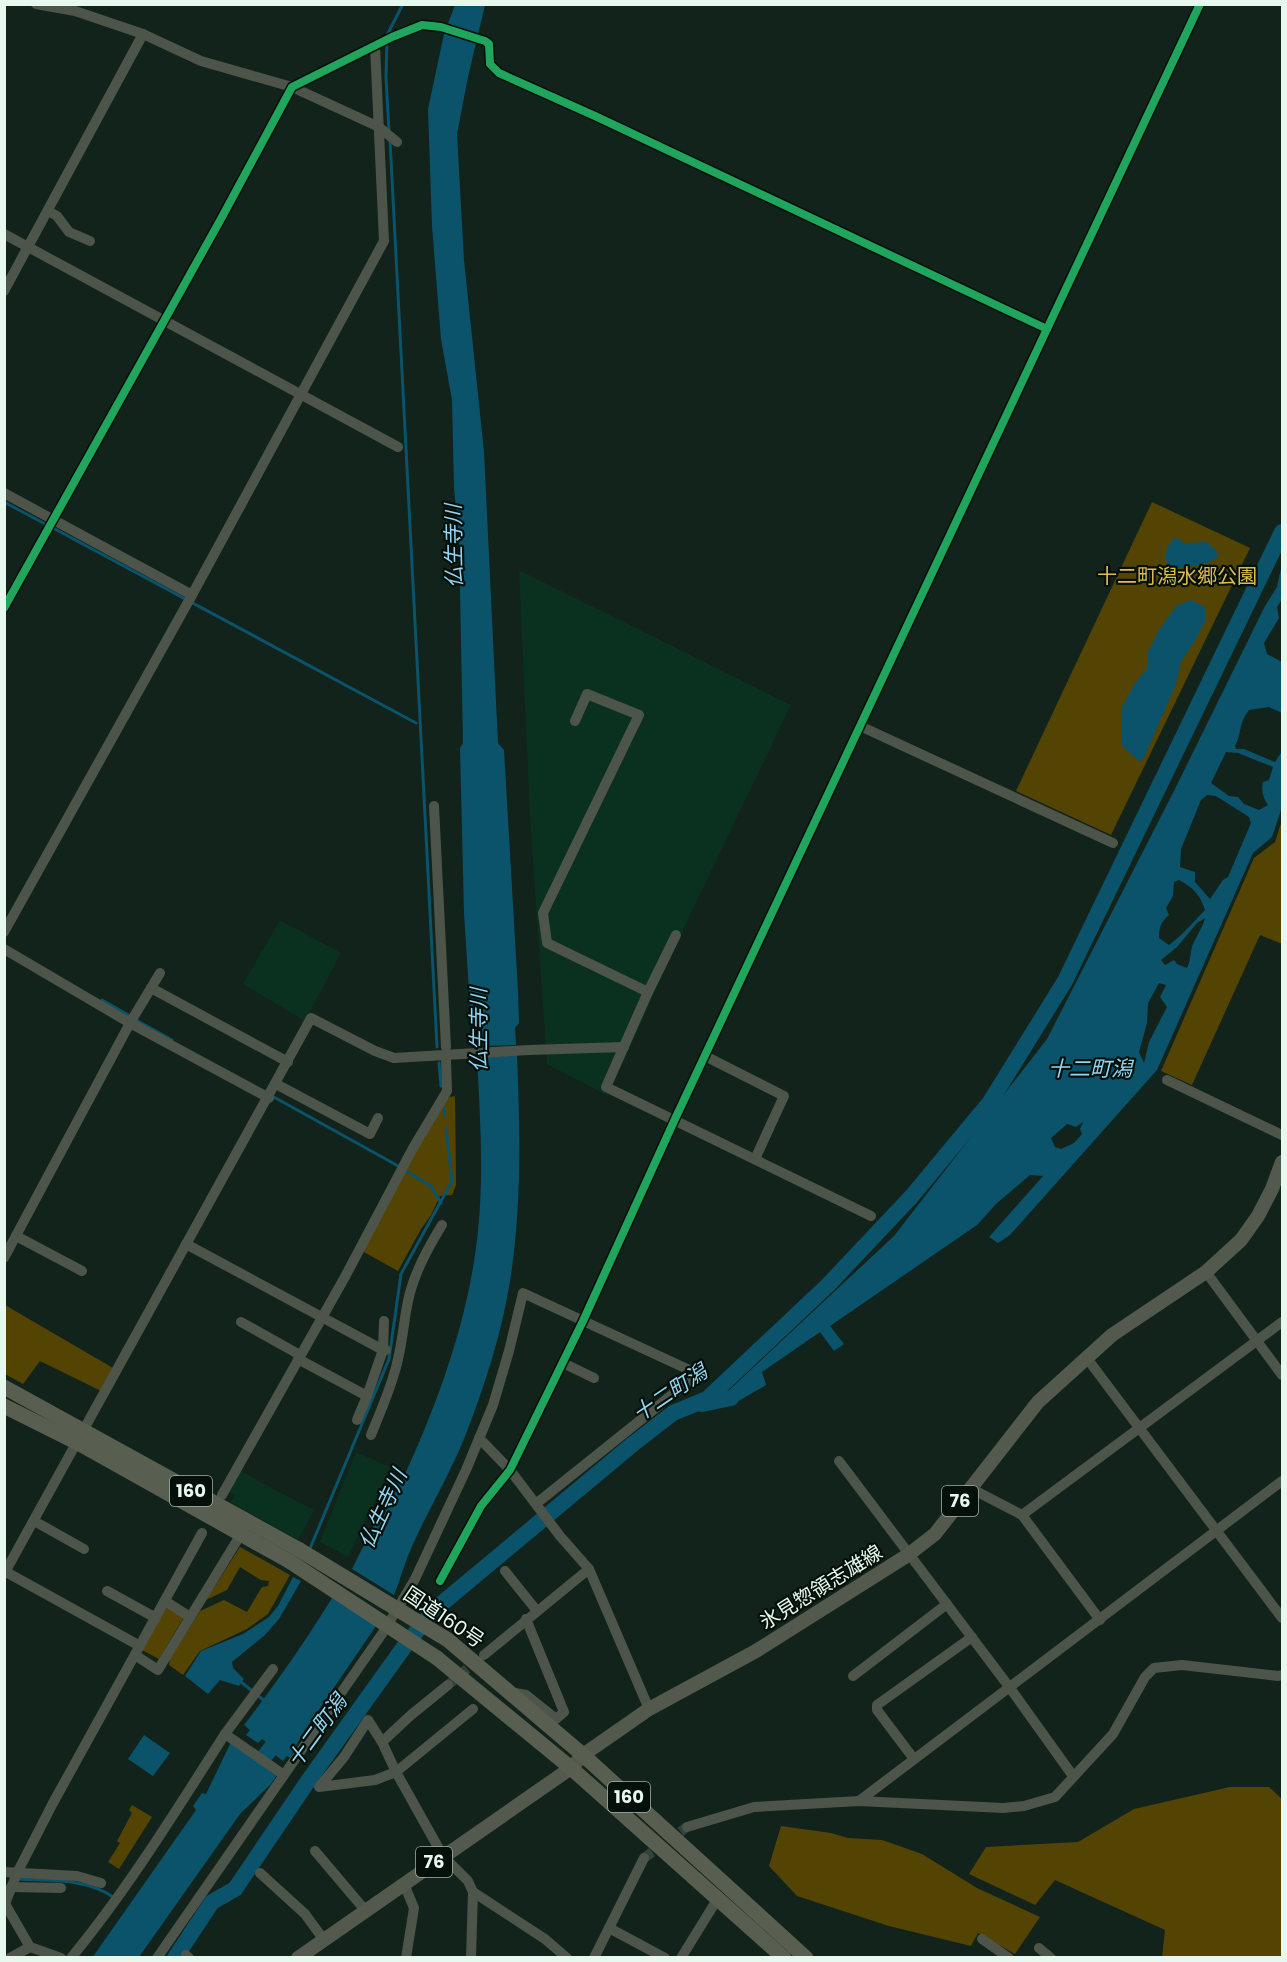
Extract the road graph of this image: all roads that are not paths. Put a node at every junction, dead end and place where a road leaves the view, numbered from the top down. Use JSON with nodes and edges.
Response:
{"nodes":[{"id":1,"x":36,"y":4,"type":"edge"},
{"id":2,"x":1200,"y":4,"type":"edge"},
{"id":3,"x":143,"y":34,"type":"junction"},
{"id":4,"x":375,"y":46,"type":"junction"},
{"id":5,"x":292,"y":87,"type":"junction"},
{"id":6,"x":379,"y":127,"type":"junction"},
{"id":7,"x":397,"y":142,"type":"dead end"},
{"id":8,"x":48,"y":211,"type":"junction"},
{"id":9,"x":4,"y":234,"type":"edge"},
{"id":10,"x":90,"y":241,"type":"dead end"},
{"id":11,"x":28,"y":248,"type":"junction"},
{"id":12,"x":4,"y":291,"type":"edge"},
{"id":13,"x":165,"y":320,"type":"junction"},
{"id":14,"x":1047,"y":329,"type":"junction"},
{"id":15,"x":299,"y":395,"type":"junction"},
{"id":16,"x":398,"y":447,"type":"dead end"},
{"id":17,"x":4,"y":493,"type":"edge"},
{"id":18,"x":52,"y":519,"type":"junction"},
{"id":19,"x":192,"y":595,"type":"junction"},
{"id":20,"x":4,"y":608,"type":"edge"},
{"id":21,"x":576,"y":721,"type":"dead end"},
{"id":22,"x":860,"y":726,"type":"junction"},
{"id":23,"x":434,"y":806,"type":"dead end"},
{"id":24,"x":1113,"y":843,"type":"dead end"},
{"id":25,"x":4,"y":932,"type":"edge"},
{"id":26,"x":676,"y":935,"type":"dead end"},
{"id":27,"x":4,"y":950,"type":"edge"},
{"id":28,"x":160,"y":973,"type":"dead end"},
{"id":29,"x":151,"y":988,"type":"junction"},
{"id":30,"x":648,"y":992,"type":"junction"},
{"id":31,"x":130,"y":1023,"type":"junction"},
{"id":32,"x":446,"y":1047,"type":"dead end"},
{"id":33,"x":624,"y":1047,"type":"junction"},
{"id":34,"x":705,"y":1056,"type":"junction"},
{"id":35,"x":446,"y":1059,"type":"dead end"},
{"id":36,"x":288,"y":1062,"type":"junction"},
{"id":37,"x":1167,"y":1080,"type":"dead end"},
{"id":38,"x":276,"y":1084,"type":"junction"},
{"id":39,"x":268,"y":1098,"type":"junction"},
{"id":40,"x":378,"y":1118,"type":"dead end"},
{"id":41,"x":675,"y":1119,"type":"junction"},
{"id":42,"x":1282,"y":1135,"type":"edge"},
{"id":43,"x":755,"y":1159,"type":"junction"},
{"id":44,"x":1282,"y":1162,"type":"edge"},
{"id":45,"x":871,"y":1216,"type":"dead end"},
{"id":46,"x":442,"y":1225,"type":"dead end"},
{"id":47,"x":16,"y":1236,"type":"junction"},
{"id":48,"x":186,"y":1244,"type":"junction"},
{"id":49,"x":4,"y":1258,"type":"edge"},
{"id":50,"x":82,"y":1271,"type":"dead end"},
{"id":51,"x":1206,"y":1272,"type":"junction"},
{"id":52,"x":322,"y":1317,"type":"junction"},
{"id":53,"x":384,"y":1321,"type":"dead end"},
{"id":54,"x":583,"y":1321,"type":"junction"},
{"id":55,"x":241,"y":1322,"type":"dead end"},
{"id":56,"x":1282,"y":1322,"type":"edge"},
{"id":57,"x":1257,"y":1341,"type":"junction"},
{"id":58,"x":383,"y":1350,"type":"junction"},
{"id":59,"x":400,"y":1352,"type":"junction"},
{"id":60,"x":1086,"y":1356,"type":"junction"},
{"id":61,"x":299,"y":1357,"type":"junction"},
{"id":62,"x":563,"y":1363,"type":"junction"},
{"id":63,"x":1282,"y":1375,"type":"edge"},
{"id":64,"x":594,"y":1378,"type":"dead end"},
{"id":65,"x":4,"y":1387,"type":"edge"},
{"id":66,"x":367,"y":1396,"type":"junction"},
{"id":67,"x":4,"y":1406,"type":"edge"},
{"id":68,"x":357,"y":1420,"type":"dead end"},
{"id":69,"x":1139,"y":1427,"type":"junction"},
{"id":70,"x":371,"y":1435,"type":"dead end"},
{"id":71,"x":81,"y":1437,"type":"junction"},
{"id":72,"x":479,"y":1438,"type":"junction"},
{"id":73,"x":839,"y":1461,"type":"dead end"},
{"id":74,"x":510,"y":1470,"type":"junction"},
{"id":75,"x":1282,"y":1481,"type":"edge"},
{"id":76,"x":970,"y":1488,"type":"junction"},
{"id":77,"x":222,"y":1495,"type":"dead end"},
{"id":78,"x":537,"y":1503,"type":"junction"},
{"id":79,"x":1022,"y":1515,"type":"junction"},
{"id":80,"x":34,"y":1521,"type":"junction"},
{"id":81,"x":1218,"y":1531,"type":"junction"},
{"id":82,"x":202,"y":1533,"type":"dead end"},
{"id":83,"x":241,"y":1534,"type":"junction"},
{"id":84,"x":84,"y":1549,"type":"dead end"},
{"id":85,"x":908,"y":1554,"type":"junction"},
{"id":86,"x":293,"y":1555,"type":"junction"},
{"id":87,"x":589,"y":1569,"type":"junction"},
{"id":88,"x":506,"y":1571,"type":"dead end"},
{"id":89,"x":5,"y":1573,"type":"edge"},
{"id":90,"x":440,"y":1581,"type":"dead end"},
{"id":91,"x":107,"y":1592,"type":"dead end"},
{"id":92,"x":165,"y":1601,"type":"junction"},
{"id":93,"x":947,"y":1605,"type":"junction"},
{"id":94,"x":537,"y":1611,"type":"junction"},
{"id":95,"x":190,"y":1617,"type":"junction"},
{"id":96,"x":156,"y":1618,"type":"junction"},
{"id":97,"x":1282,"y":1618,"type":"edge"},
{"id":98,"x":526,"y":1619,"type":"junction"},
{"id":99,"x":1100,"y":1620,"type":"junction"},
{"id":100,"x":972,"y":1637,"type":"junction"},
{"id":101,"x":138,"y":1650,"type":"junction"},
{"id":102,"x":484,"y":1654,"type":"tunnel mouth"},
{"id":103,"x":273,"y":1669,"type":"dead end"},
{"id":104,"x":1282,"y":1675,"type":"edge"},
{"id":105,"x":853,"y":1676,"type":"dead end"},
{"id":106,"x":448,"y":1685,"type":"tunnel mouth"},
{"id":107,"x":1010,"y":1688,"type":"junction"},
{"id":108,"x":509,"y":1692,"type":"junction"},
{"id":109,"x":473,"y":1708,"type":"dead end"},
{"id":110,"x":649,"y":1709,"type":"junction"},
{"id":111,"x":225,"y":1734,"type":"junction"},
{"id":112,"x":382,"y":1742,"type":"junction"},
{"id":113,"x":583,"y":1755,"type":"junction"},
{"id":114,"x":914,"y":1759,"type":"junction"},
{"id":115,"x":571,"y":1768,"type":"junction"},
{"id":116,"x":396,"y":1772,"type":"junction"},
{"id":117,"x":284,"y":1775,"type":"junction"},
{"id":118,"x":1073,"y":1776,"type":"junction"},
{"id":119,"x":859,"y":1801,"type":"junction"},
{"id":120,"x":687,"y":1827,"type":"tunnel mouth"},
{"id":121,"x":315,"y":1851,"type":"dead end"},
{"id":122,"x":443,"y":1856,"type":"junction"},
{"id":123,"x":644,"y":1857,"type":"tunnel mouth"},
{"id":124,"x":4,"y":1872,"type":"edge"},
{"id":125,"x":260,"y":1873,"type":"dead end"},
{"id":126,"x":17,"y":1874,"type":"junction"},
{"id":127,"x":101,"y":1883,"type":"dead end"},
{"id":128,"x":404,"y":1884,"type":"junction"},
{"id":129,"x":11,"y":1887,"type":"junction"},
{"id":130,"x":61,"y":1888,"type":"dead end"},
{"id":131,"x":473,"y":1892,"type":"junction"},
{"id":132,"x":718,"y":1898,"type":"junction"},
{"id":133,"x":5,"y":1903,"type":"edge"},
{"id":134,"x":365,"y":1910,"type":"junction"},
{"id":135,"x":609,"y":1928,"type":"junction"},
{"id":136,"x":324,"y":1940,"type":"junction"},
{"id":137,"x":982,"y":1940,"type":"dead end"},
{"id":138,"x":30,"y":1947,"type":"junction"},
{"id":139,"x":1039,"y":1948,"type":"dead end"},
{"id":140,"x":10,"y":1958,"type":"edge"},
{"id":141,"x":61,"y":1958,"type":"edge"},
{"id":142,"x":71,"y":1958,"type":"edge"},
{"id":143,"x":157,"y":1958,"type":"edge"},
{"id":144,"x":298,"y":1958,"type":"edge"},
{"id":145,"x":406,"y":1958,"type":"edge"},
{"id":146,"x":471,"y":1958,"type":"edge"},
{"id":147,"x":567,"y":1958,"type":"edge"},
{"id":148,"x":594,"y":1958,"type":"edge"},
{"id":149,"x":664,"y":1958,"type":"edge"},
{"id":150,"x":681,"y":1958,"type":"edge"},
{"id":151,"x":784,"y":1958,"type":"edge"},
{"id":152,"x":806,"y":1958,"type":"edge"},
{"id":153,"x":1010,"y":1958,"type":"edge"},
{"id":154,"x":1051,"y":1958,"type":"edge"}],
"edges":[{"from":1,"to":3,"type":"street"},
{"from":2,"to":14,"type":"street"},
{"from":3,"to":5,"type":"street"},
{"from":3,"to":8,"type":"street"},
{"from":4,"to":5,"type":"street"},
{"from":4,"to":6,"type":"street"},
{"from":4,"to":14,"type":"street"},
{"from":5,"to":6,"type":"street"},
{"from":5,"to":13,"type":"street"},
{"from":6,"to":7,"type":"street"},
{"from":6,"to":15,"type":"street"},
{"from":8,"to":10,"type":"street"},
{"from":8,"to":11,"type":"street"},
{"from":9,"to":11,"type":"street"},
{"from":11,"to":12,"type":"street"},
{"from":11,"to":13,"type":"street"},
{"from":13,"to":15,"type":"street"},
{"from":13,"to":18,"type":"street"},
{"from":14,"to":22,"type":"street"},
{"from":15,"to":16,"type":"street"},
{"from":15,"to":19,"type":"street"},
{"from":17,"to":18,"type":"street"},
{"from":18,"to":19,"type":"street"},
{"from":18,"to":20,"type":"street"},
{"from":19,"to":25,"type":"street"},
{"from":21,"to":30,"type":"street"},
{"from":22,"to":24,"type":"street"},
{"from":22,"to":34,"type":"street"},
{"from":23,"to":32,"type":"street"},
{"from":26,"to":30,"type":"street"},
{"from":27,"to":31,"type":"street"},
{"from":28,"to":29,"type":"street"},
{"from":29,"to":31,"type":"street"},
{"from":29,"to":36,"type":"street"},
{"from":30,"to":33,"type":"street"},
{"from":31,"to":39,"type":"street"},
{"from":31,"to":47,"type":"street"},
{"from":33,"to":36,"type":"street"},
{"from":33,"to":41,"type":"street"},
{"from":34,"to":41,"type":"street"},
{"from":34,"to":43,"type":"street"},
{"from":35,"to":52,"type":"street"},
{"from":36,"to":38,"type":"street"},
{"from":37,"to":42,"type":"street"},
{"from":38,"to":39,"type":"street"},
{"from":38,"to":40,"type":"street"},
{"from":39,"to":48,"type":"street"},
{"from":41,"to":43,"type":"street"},
{"from":41,"to":54,"type":"street"},
{"from":43,"to":45,"type":"street"},
{"from":44,"to":51,"type":"main road","name":"氷見惣領志雄線","number":"76"},
{"from":46,"to":59,"type":"street"},
{"from":47,"to":49,"type":"street"},
{"from":47,"to":50,"type":"street"},
{"from":48,"to":52,"type":"street"},
{"from":48,"to":71,"type":"street"},
{"from":51,"to":57,"type":"street"},
{"from":51,"to":60,"type":"main road","name":"氷見惣領志雄線","number":"76"},
{"from":52,"to":58,"type":"street"},
{"from":52,"to":61,"type":"street"},
{"from":53,"to":58,"type":"street"},
{"from":54,"to":62,"type":"street"},
{"from":54,"to":72,"type":"street"},
{"from":54,"to":78,"type":"street"},
{"from":55,"to":61,"type":"street"},
{"from":56,"to":57,"type":"street"},
{"from":57,"to":63,"type":"street"},
{"from":57,"to":69,"type":"street"},
{"from":58,"to":59,"type":"street"},
{"from":58,"to":66,"type":"street"},
{"from":59,"to":70,"type":"street"},
{"from":60,"to":69,"type":"street"},
{"from":60,"to":76,"type":"main road","name":"氷見惣領志雄線","number":"76"},
{"from":61,"to":66,"type":"street"},
{"from":61,"to":77,"type":"street"},
{"from":62,"to":64,"type":"street"},
{"from":62,"to":74,"type":"street"},
{"from":65,"to":71,"type":"highway","name":"国道160号","number":"160"},
{"from":66,"to":68,"type":"street"},
{"from":67,"to":71,"type":"highway","name":"国道160号","number":"160"},
{"from":69,"to":79,"type":"street"},
{"from":69,"to":81,"type":"street"},
{"from":71,"to":80,"type":"street"},
{"from":71,"to":83,"type":"highway","name":"国道160号","number":"160"},
{"from":71,"to":86,"type":"highway","name":"国道160号","number":"160"},
{"from":72,"to":74,"type":"street"},
{"from":72,"to":117,"type":"street"},
{"from":73,"to":85,"type":"street"},
{"from":74,"to":78,"type":"street"},
{"from":74,"to":90,"type":"street"},
{"from":75,"to":81,"type":"street"},
{"from":76,"to":79,"type":"street"},
{"from":76,"to":85,"type":"main road","name":"氷見惣領志雄線","number":"76"},
{"from":78,"to":87,"type":"street"},
{"from":79,"to":99,"type":"street"},
{"from":80,"to":84,"type":"street"},
{"from":80,"to":89,"type":"street"},
{"from":81,"to":97,"type":"street"},
{"from":81,"to":99,"type":"street"},
{"from":82,"to":92,"type":"street"},
{"from":83,"to":86,"type":"highway","name":"国道160号","number":"160"},
{"from":83,"to":95,"type":"street"},
{"from":85,"to":93,"type":"street"},
{"from":85,"to":110,"type":"main road","name":"氷見惣領志雄線","number":"76"},
{"from":86,"to":108,"type":"highway","name":"国道160号","number":"160","bridge":true},
{"from":86,"to":115,"type":"highway","name":"国道160号","number":"160","bridge":true},
{"from":87,"to":94,"type":"street"},
{"from":87,"to":110,"type":"street"},
{"from":88,"to":94,"type":"street"},
{"from":89,"to":101,"type":"street"},
{"from":91,"to":96,"type":"street"},
{"from":92,"to":95,"type":"street"},
{"from":92,"to":96,"type":"street"},
{"from":93,"to":100,"type":"street"},
{"from":93,"to":105,"type":"street"},
{"from":94,"to":98,"type":"street"},
{"from":95,"to":101,"type":"street"},
{"from":96,"to":101,"type":"street"},
{"from":98,"to":102,"type":"street"},
{"from":98,"to":108,"type":"street"},
{"from":99,"to":107,"type":"street"},
{"from":100,"to":107,"type":"street"},
{"from":100,"to":114,"type":"street"},
{"from":101,"to":126,"type":"street"},
{"from":103,"to":111,"type":"street"},
{"from":104,"to":118,"type":"street"},
{"from":106,"to":112,"type":"street"},
{"from":107,"to":114,"type":"street"},
{"from":107,"to":118,"type":"street"},
{"from":108,"to":113,"type":"highway","name":"国道160号","number":"160"},
{"from":109,"to":116,"type":"street"},
{"from":110,"to":113,"type":"main road","name":"氷見惣領志雄線","number":"76"},
{"from":111,"to":117,"type":"street"},
{"from":111,"to":142,"type":"street"},
{"from":112,"to":116,"type":"street"},
{"from":112,"to":116,"type":"street"},
{"from":113,"to":115,"type":"main road","name":"氷見惣領志雄線","number":"76"},
{"from":113,"to":152,"type":"highway","name":"国道160号","number":"160"},
{"from":114,"to":119,"type":"street"},
{"from":115,"to":122,"type":"main road","name":"氷見惣領志雄線","number":"76"},
{"from":115,"to":132,"type":"highway","name":"国道160号","number":"160"},
{"from":116,"to":122,"type":"street"},
{"from":117,"to":143,"type":"street"},
{"from":118,"to":119,"type":"street"},
{"from":119,"to":120,"type":"street"},
{"from":121,"to":134,"type":"street"},
{"from":122,"to":128,"type":"main road","name":"氷見惣領志雄線","number":"76"},
{"from":122,"to":131,"type":"street"},
{"from":123,"to":135,"type":"street"},
{"from":124,"to":126,"type":"street"},
{"from":125,"to":136,"type":"street"},
{"from":126,"to":127,"type":"street"},
{"from":126,"to":129,"type":"street"},
{"from":128,"to":134,"type":"main road","name":"氷見惣領志雄線","number":"76"},
{"from":128,"to":145,"type":"street"},
{"from":129,"to":130,"type":"street"},
{"from":129,"to":133,"type":"street"},
{"from":131,"to":146,"type":"street"},
{"from":131,"to":147,"type":"street"},
{"from":132,"to":150,"type":"street"},
{"from":132,"to":151,"type":"highway","name":"国道160号","number":"160"},
{"from":133,"to":138,"type":"street"},
{"from":134,"to":136,"type":"main road","name":"氷見惣領志雄線","number":"76"},
{"from":135,"to":148,"type":"street"},
{"from":135,"to":149,"type":"street"},
{"from":136,"to":144,"type":"main road","name":"氷見惣領志雄線","number":"76"},
{"from":137,"to":153,"type":"street"},
{"from":138,"to":140,"type":"street"},
{"from":138,"to":141,"type":"street"},
{"from":139,"to":154,"type":"street"}]}
